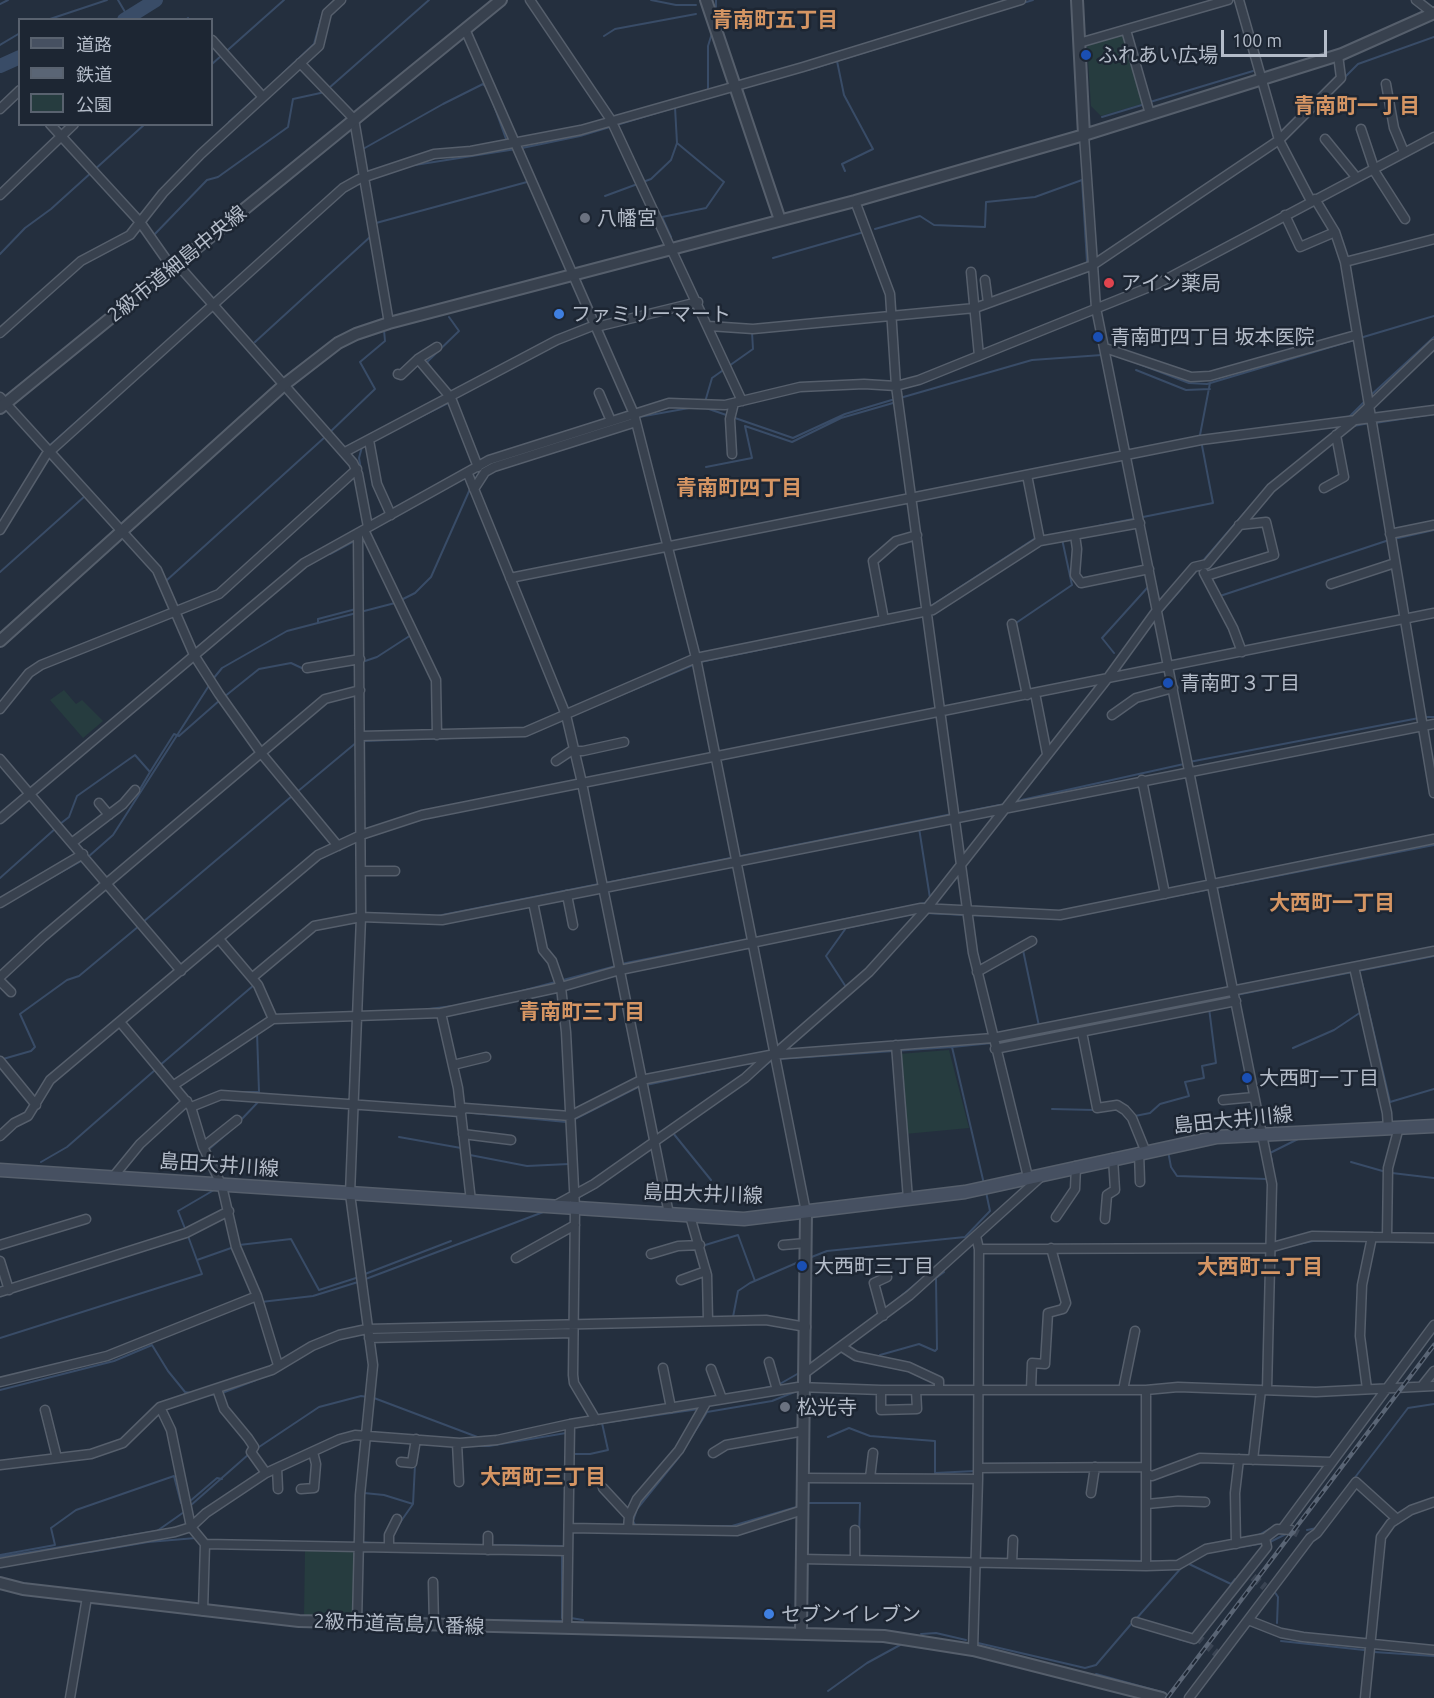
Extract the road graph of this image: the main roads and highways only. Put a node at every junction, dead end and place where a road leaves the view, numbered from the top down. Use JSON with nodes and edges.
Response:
{"nodes":[{"id":1,"x":1434,"y":1126,"type":"edge"},
{"id":2,"x":0,"y":1170,"type":"edge"}],
"edges":[{"from":1,"to":2,"type":"main road","name":"島田大井川線"}]}
